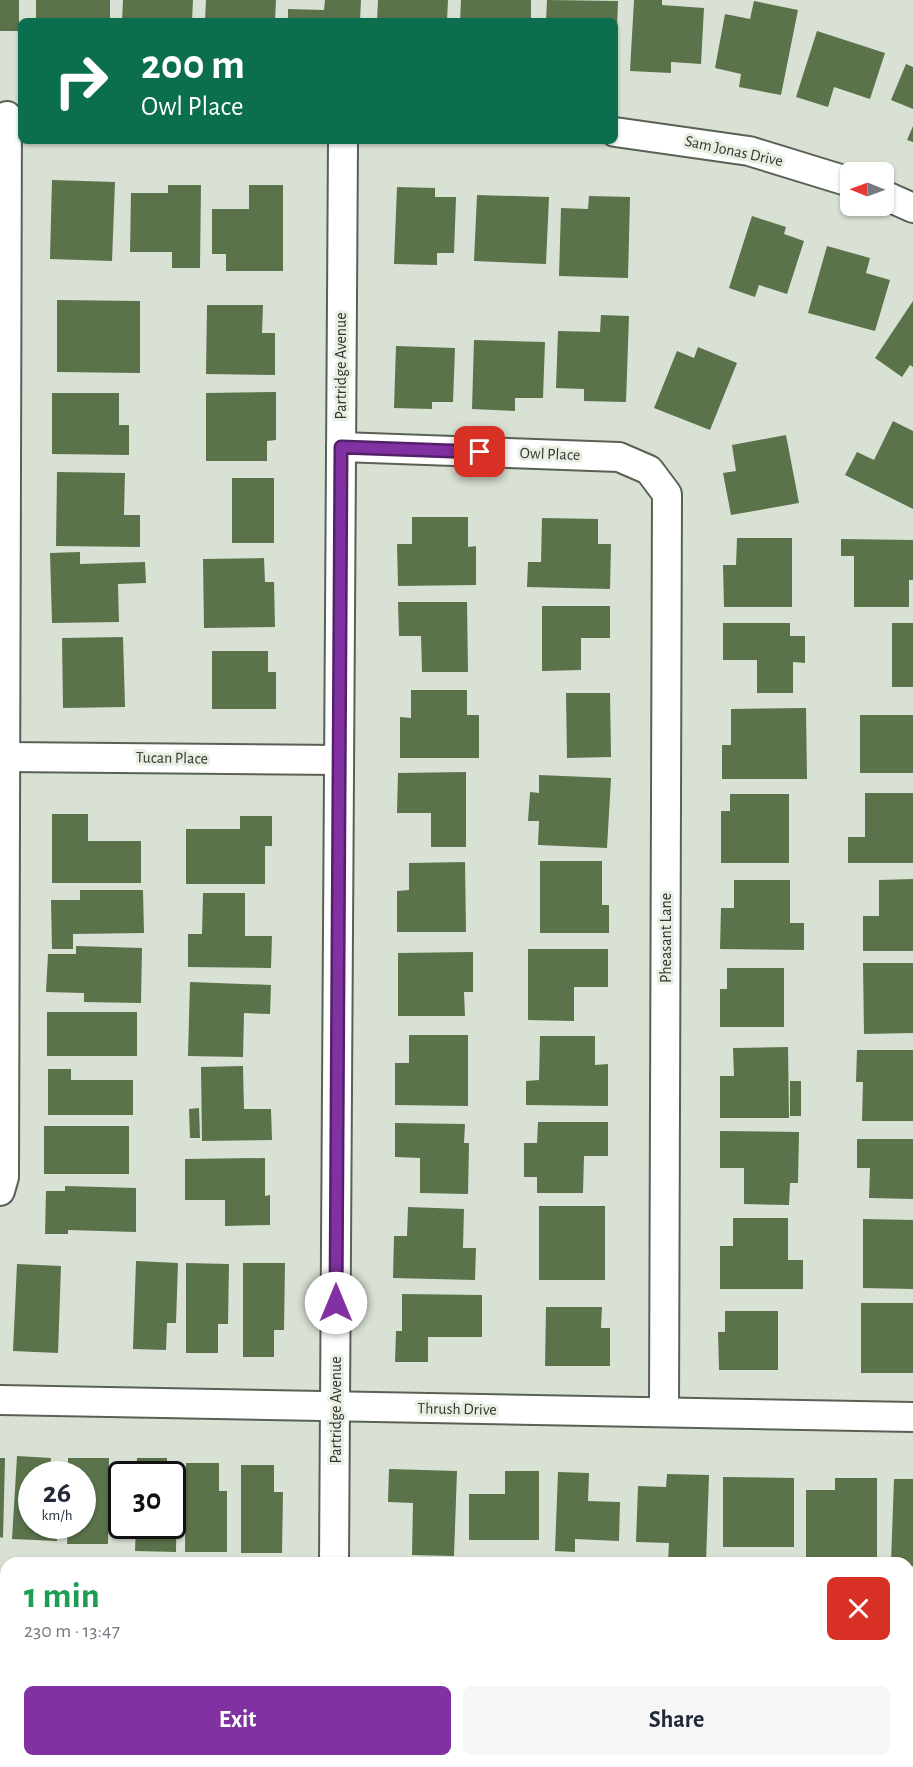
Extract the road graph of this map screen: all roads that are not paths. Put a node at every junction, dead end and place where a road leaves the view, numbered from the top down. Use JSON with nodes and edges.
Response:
{"nodes":[{"id":1,"x":9,"y":116,"type":"edge"},
{"id":2,"x":618,"y":132,"type":"edge"},
{"id":3,"x":343,"y":144,"type":"edge"},
{"id":4,"x":840,"y":179,"type":"edge"},
{"id":5,"x":894,"y":199,"type":"edge"},
{"id":6,"x":913,"y":208,"type":"edge"},
{"id":7,"x":341,"y":447,"type":"junction"},
{"id":8,"x":649,"y":470,"type":"joint"},
{"id":9,"x":5,"y":757,"type":"junction"},
{"id":10,"x":339,"y":760,"type":"junction"},
{"id":11,"x":0,"y":1191,"type":"edge"},
{"id":12,"x":0,"y":1400,"type":"edge"},
{"id":13,"x":336,"y":1406,"type":"junction"},
{"id":14,"x":664,"y":1412,"type":"junction"},
{"id":15,"x":913,"y":1417,"type":"edge"},
{"id":16,"x":334,"y":1557,"type":"edge"}],
"edges":[{"from":1,"to":9,"type":"street"},
{"from":2,"to":4,"type":"street","name":"Sam Jonas Drive"},
{"from":3,"to":7,"type":"street","name":"Partridge Avenue"},
{"from":5,"to":6,"type":"street"},
{"from":7,"to":8,"type":"street","name":"Owl Place"},
{"from":7,"to":10,"type":"street","name":"Partridge Avenue"},
{"from":8,"to":14,"type":"street","name":"Pheasant Lane"},
{"from":9,"to":10,"type":"street","name":"Tucan Place"},
{"from":9,"to":11,"type":"street"},
{"from":10,"to":13,"type":"street","name":"Partridge Avenue"},
{"from":12,"to":13,"type":"street","name":"Thrush Drive"},
{"from":13,"to":14,"type":"street","name":"Thrush Drive"},
{"from":13,"to":16,"type":"street","name":"Partridge Avenue"},
{"from":14,"to":15,"type":"street","name":"Thrush Drive"}]}
